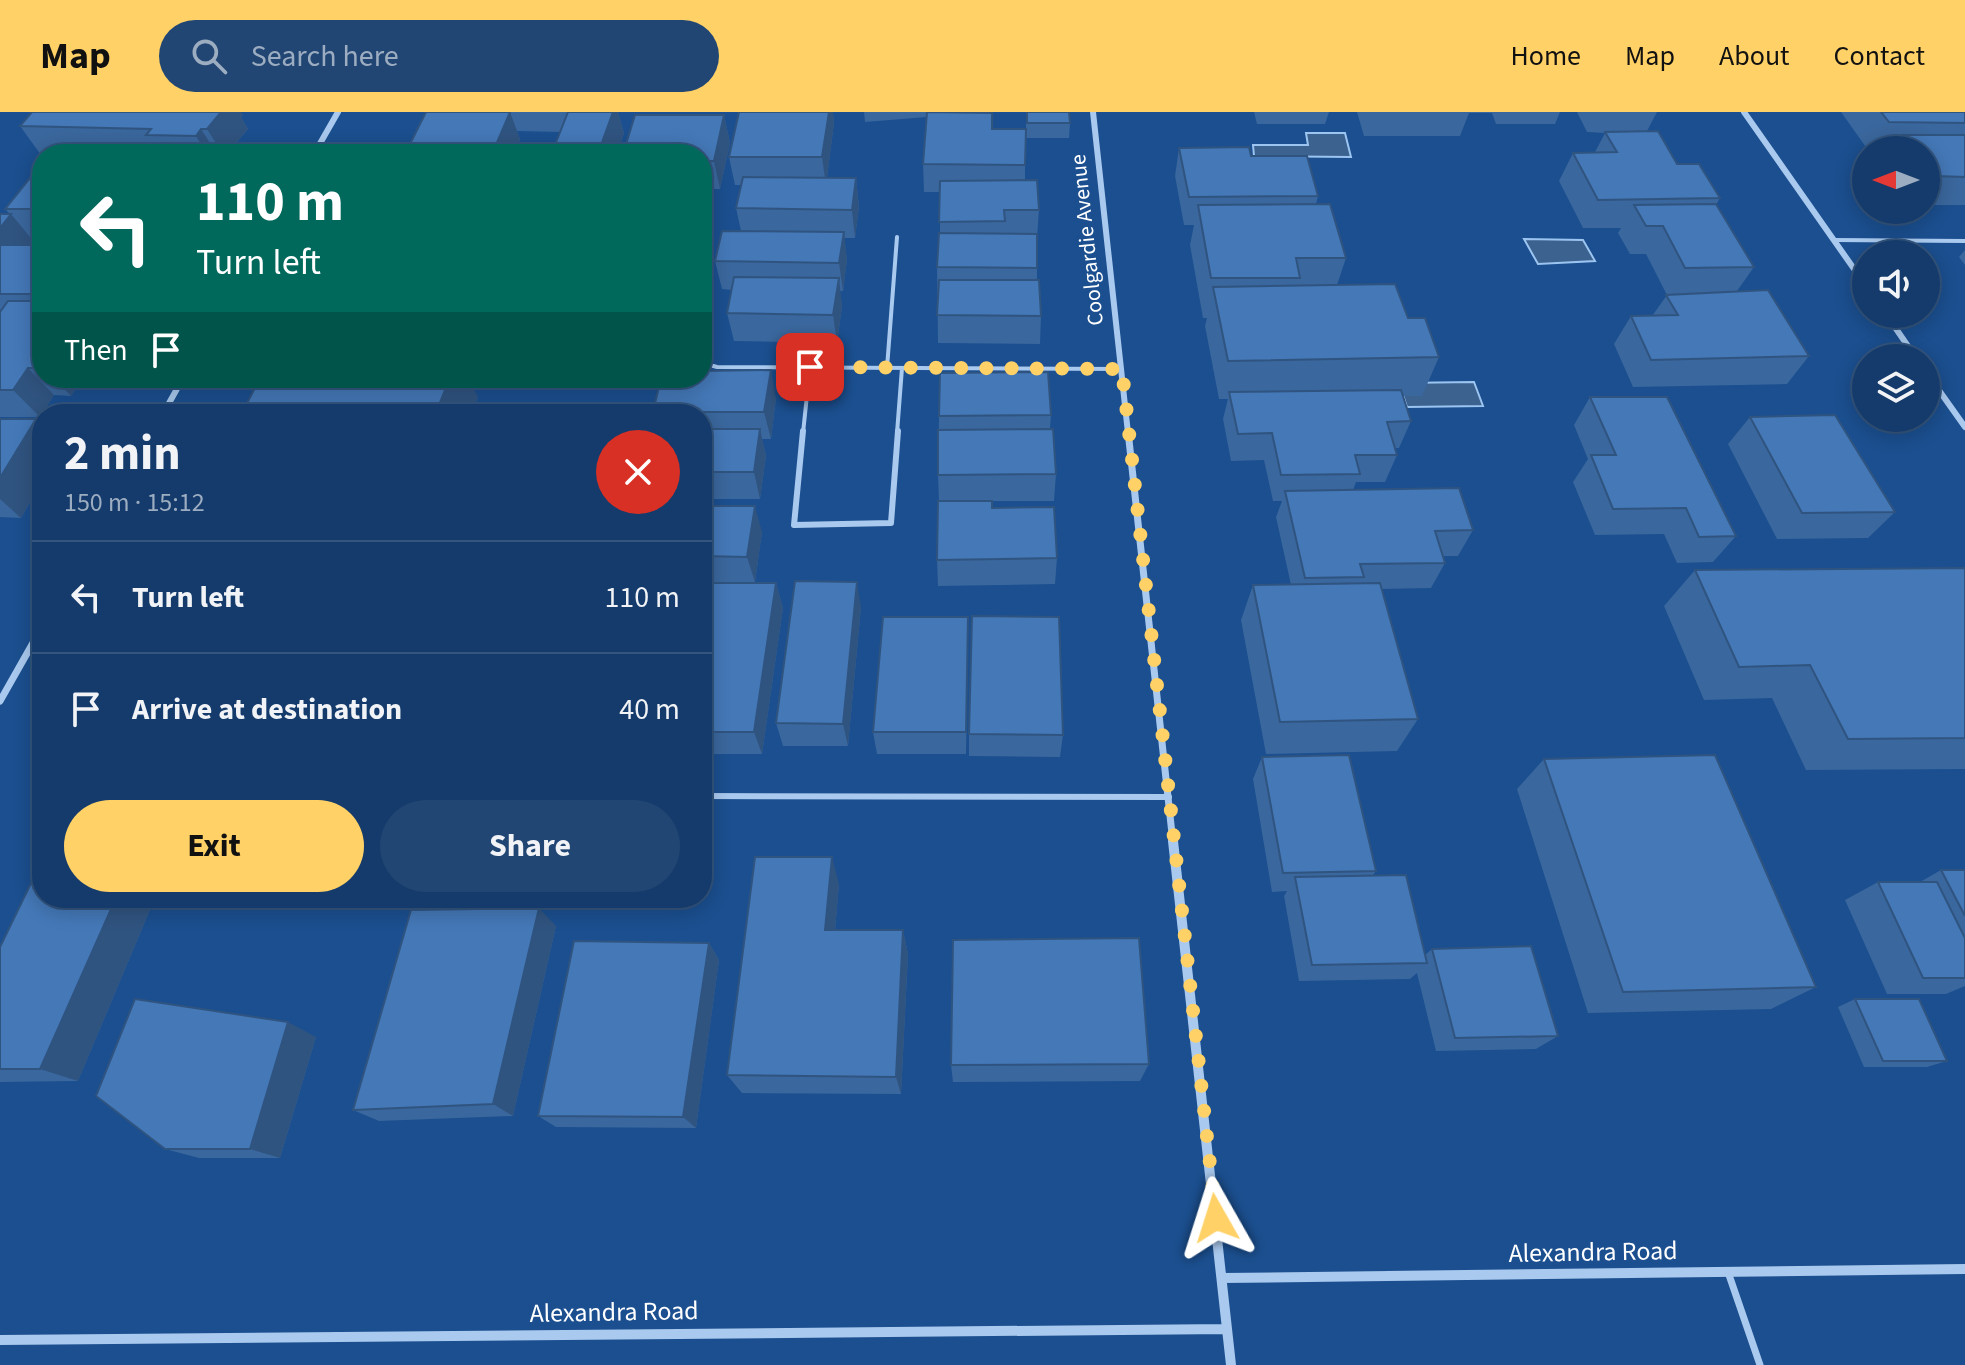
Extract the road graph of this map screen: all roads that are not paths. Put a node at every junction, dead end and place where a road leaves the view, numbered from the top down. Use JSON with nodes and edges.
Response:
{"nodes":[{"id":1,"x":338,"y":112,"type":"edge"},
{"id":2,"x":1093,"y":112,"type":"edge"},
{"id":3,"x":1744,"y":112,"type":"edge"},
{"id":4,"x":320,"y":144,"type":"edge"},
{"id":5,"x":897,"y":237,"type":"dead end"},
{"id":6,"x":1834,"y":240,"type":"junction"},
{"id":7,"x":1965,"y":241,"type":"edge"},
{"id":8,"x":1852,"y":266,"type":"edge"},
{"id":9,"x":712,"y":366,"type":"edge"},
{"id":10,"x":810,"y":367,"type":"junction"},
{"id":11,"x":887,"y":368,"type":"junction"},
{"id":12,"x":902,"y":368,"type":"junction"},
{"id":13,"x":1122,"y":369,"type":"junction"},
{"id":14,"x":1940,"y":392,"type":"edge"},
{"id":15,"x":1965,"y":427,"type":"edge"},
{"id":16,"x":32,"y":645,"type":"edge"},
{"id":17,"x":0,"y":701,"type":"edge"},
{"id":18,"x":712,"y":796,"type":"edge"},
{"id":19,"x":1169,"y":797,"type":"junction"},
{"id":20,"x":1965,"y":1269,"type":"edge"},
{"id":21,"x":1728,"y":1272,"type":"junction"},
{"id":22,"x":1222,"y":1278,"type":"junction"},
{"id":23,"x":1227,"y":1329,"type":"junction"},
{"id":24,"x":0,"y":1340,"type":"edge"},
{"id":25,"x":1231,"y":1365,"type":"edge"},
{"id":26,"x":1760,"y":1365,"type":"edge"}],
"edges":[{"from":1,"to":4,"type":"street"},
{"from":2,"to":13,"type":"street","name":"Coolgardie Avenue"},
{"from":3,"to":6,"type":"street"},
{"from":5,"to":11,"type":"lane"},
{"from":6,"to":7,"type":"lane"},
{"from":6,"to":8,"type":"street"},
{"from":9,"to":10,"type":"lane"},
{"from":10,"to":11,"type":"lane"},
{"from":10,"to":12,"type":"lane"},
{"from":11,"to":12,"type":"lane"},
{"from":12,"to":13,"type":"lane"},
{"from":13,"to":19,"type":"street","name":"Coolgardie Avenue"},
{"from":14,"to":15,"type":"street"},
{"from":16,"to":17,"type":"street"},
{"from":18,"to":19,"type":"lane"},
{"from":19,"to":22,"type":"street","name":"Coolgardie Avenue"},
{"from":20,"to":21,"type":"street","name":"Alexandra Road"},
{"from":21,"to":22,"type":"street","name":"Alexandra Road"},
{"from":21,"to":26,"type":"lane"},
{"from":22,"to":23,"type":"street","name":"Coolgardie Avenue"},
{"from":23,"to":24,"type":"street","name":"Alexandra Road"},
{"from":23,"to":25,"type":"street","name":"Coolgardie Avenue"}]}
